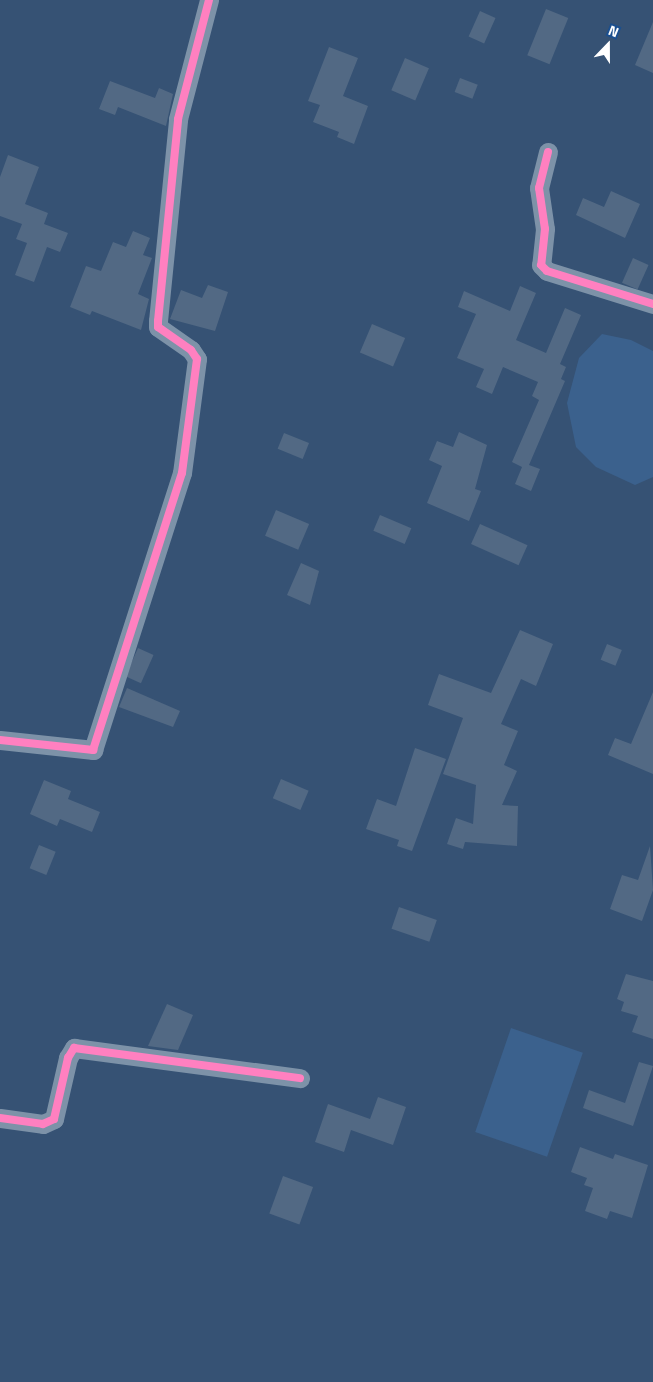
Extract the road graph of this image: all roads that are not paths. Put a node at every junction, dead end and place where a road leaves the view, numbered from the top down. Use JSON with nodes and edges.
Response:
{"nodes":[{"id":1,"x":209,"y":0,"type":"edge"},
{"id":2,"x":548,"y":152,"type":"dead end"},
{"id":3,"x":653,"y":304,"type":"edge"},
{"id":4,"x":0,"y":740,"type":"edge"},
{"id":5,"x":300,"y":1078,"type":"dead end"},
{"id":6,"x":0,"y":1118,"type":"edge"}],
"edges":[{"from":1,"to":4,"type":"street"},
{"from":2,"to":3,"type":"street"},
{"from":5,"to":6,"type":"street"}]}
